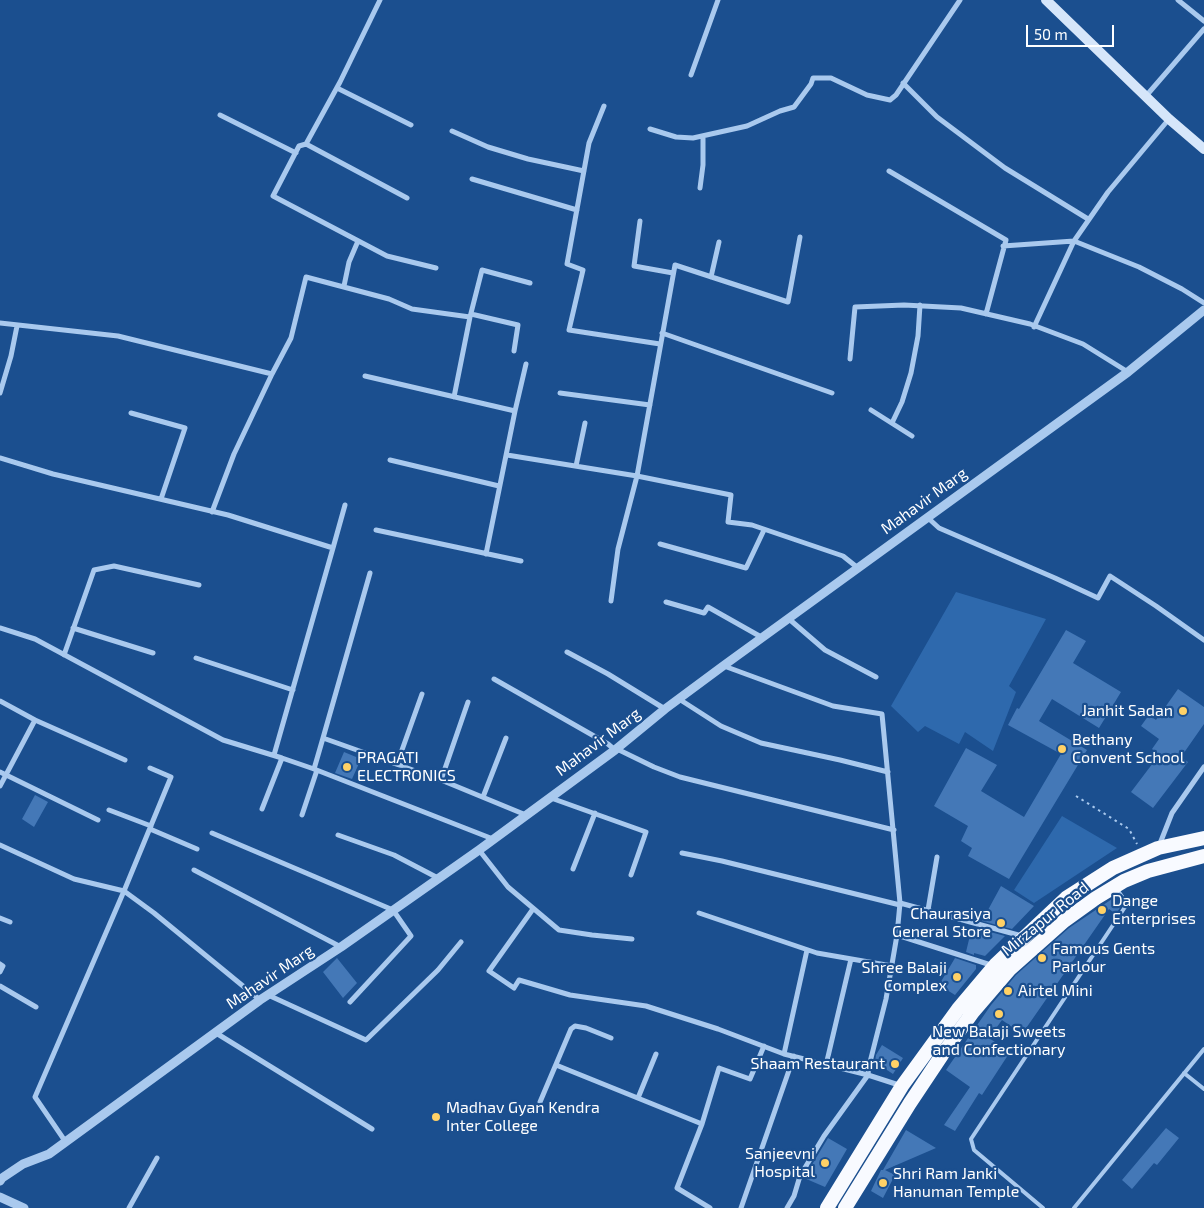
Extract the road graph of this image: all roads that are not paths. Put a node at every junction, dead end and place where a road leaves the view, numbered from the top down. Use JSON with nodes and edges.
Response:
{"nodes":[{"id":1,"x":380,"y":0,"type":"edge"},
{"id":2,"x":718,"y":0,"type":"edge"},
{"id":3,"x":960,"y":0,"type":"edge"},
{"id":4,"x":1046,"y":0,"type":"edge"},
{"id":5,"x":1178,"y":0,"type":"edge"},
{"id":6,"x":1204,"y":21,"type":"edge"},
{"id":7,"x":1204,"y":29,"type":"edge"},
{"id":8,"x":691,"y":75,"type":"dead end"},
{"id":9,"x":903,"y":83,"type":"junction"},
{"id":10,"x":337,"y":88,"type":"junction"},
{"id":11,"x":1146,"y":97,"type":"junction"},
{"id":12,"x":604,"y":106,"type":"dead end"},
{"id":13,"x":220,"y":115,"type":"dead end"},
{"id":14,"x":1169,"y":119,"type":"junction"},
{"id":15,"x":411,"y":125,"type":"dead end"},
{"id":16,"x":650,"y":129,"type":"dead end"},
{"id":17,"x":452,"y":131,"type":"dead end"},
{"id":18,"x":703,"y":136,"type":"junction"},
{"id":19,"x":306,"y":144,"type":"junction"},
{"id":20,"x":1204,"y":148,"type":"edge"},
{"id":21,"x":296,"y":153,"type":"junction"},
{"id":22,"x":889,"y":171,"type":"dead end"},
{"id":23,"x":584,"y":172,"type":"junction"},
{"id":24,"x":472,"y":179,"type":"dead end"},
{"id":25,"x":700,"y":188,"type":"dead end"},
{"id":26,"x":407,"y":198,"type":"dead end"},
{"id":27,"x":577,"y":210,"type":"junction"},
{"id":28,"x":1088,"y":219,"type":"junction"},
{"id":29,"x":640,"y":221,"type":"dead end"},
{"id":30,"x":800,"y":237,"type":"dead end"},
{"id":31,"x":358,"y":241,"type":"junction"},
{"id":32,"x":1074,"y":241,"type":"junction"},
{"id":33,"x":719,"y":242,"type":"dead end"},
{"id":34,"x":1004,"y":246,"type":"junction"},
{"id":35,"x":436,"y":268,"type":"dead end"},
{"id":36,"x":674,"y":273,"type":"junction"},
{"id":37,"x":711,"y":277,"type":"junction"},
{"id":38,"x":530,"y":283,"type":"dead end"},
{"id":39,"x":344,"y":286,"type":"junction"},
{"id":40,"x":1204,"y":303,"type":"edge"},
{"id":41,"x":920,"y":306,"type":"junction"},
{"id":42,"x":1204,"y":310,"type":"edge"},
{"id":43,"x":986,"y":314,"type":"junction"},
{"id":44,"x":470,"y":316,"type":"junction"},
{"id":45,"x":0,"y":323,"type":"edge"},
{"id":46,"x":17,"y":326,"type":"junction"},
{"id":47,"x":1034,"y":327,"type":"junction"},
{"id":48,"x":662,"y":333,"type":"junction"},
{"id":49,"x":660,"y":344,"type":"junction"},
{"id":50,"x":514,"y":352,"type":"dead end"},
{"id":51,"x":850,"y":359,"type":"dead end"},
{"id":52,"x":526,"y":364,"type":"dead end"},
{"id":53,"x":1128,"y":372,"type":"junction"},
{"id":54,"x":272,"y":374,"type":"junction"},
{"id":55,"x":365,"y":376,"type":"dead end"},
{"id":56,"x":0,"y":392,"type":"edge"},
{"id":57,"x":560,"y":393,"type":"dead end"},
{"id":58,"x":832,"y":393,"type":"dead end"},
{"id":59,"x":454,"y":396,"type":"junction"},
{"id":60,"x":650,"y":405,"type":"junction"},
{"id":61,"x":515,"y":410,"type":"junction"},
{"id":62,"x":871,"y":410,"type":"dead end"},
{"id":63,"x":131,"y":413,"type":"dead end"},
{"id":64,"x":585,"y":423,"type":"dead end"},
{"id":65,"x":892,"y":423,"type":"junction"},
{"id":66,"x":912,"y":436,"type":"dead end"},
{"id":67,"x":507,"y":455,"type":"junction"},
{"id":68,"x":0,"y":458,"type":"edge"},
{"id":69,"x":390,"y":460,"type":"dead end"},
{"id":70,"x":576,"y":466,"type":"junction"},
{"id":71,"x":637,"y":476,"type":"junction"},
{"id":72,"x":500,"y":486,"type":"junction"},
{"id":73,"x":161,"y":499,"type":"junction"},
{"id":74,"x":345,"y":505,"type":"dead end"},
{"id":75,"x":212,"y":512,"type":"junction"},
{"id":76,"x":926,"y":517,"type":"junction"},
{"id":77,"x":376,"y":530,"type":"dead end"},
{"id":78,"x":764,"y":530,"type":"junction"},
{"id":79,"x":660,"y":544,"type":"dead end"},
{"id":80,"x":333,"y":548,"type":"junction"},
{"id":81,"x":486,"y":554,"type":"junction"},
{"id":82,"x":521,"y":562,"type":"dead end"},
{"id":83,"x":858,"y":568,"type":"junction"},
{"id":84,"x":370,"y":572,"type":"dead end"},
{"id":85,"x":199,"y":585,"type":"dead end"},
{"id":86,"x":611,"y":602,"type":"dead end"},
{"id":87,"x":666,"y":602,"type":"dead end"},
{"id":88,"x":788,"y":619,"type":"junction"},
{"id":89,"x":0,"y":628,"type":"edge"},
{"id":90,"x":73,"y":628,"type":"junction"},
{"id":91,"x":763,"y":638,"type":"junction"},
{"id":92,"x":1204,"y":640,"type":"edge"},
{"id":93,"x":567,"y":652,"type":"dead end"},
{"id":94,"x":154,"y":653,"type":"dead end"},
{"id":95,"x":64,"y":655,"type":"junction"},
{"id":96,"x":196,"y":658,"type":"dead end"},
{"id":97,"x":723,"y":666,"type":"junction"},
{"id":98,"x":876,"y":677,"type":"dead end"},
{"id":99,"x":494,"y":679,"type":"dead end"},
{"id":100,"x":293,"y":690,"type":"junction"},
{"id":101,"x":422,"y":694,"type":"dead end"},
{"id":102,"x":679,"y":699,"type":"junction"},
{"id":103,"x":0,"y":701,"type":"edge"},
{"id":104,"x":468,"y":702,"type":"dead end"},
{"id":105,"x":666,"y":709,"type":"junction"},
{"id":106,"x":36,"y":720,"type":"junction"},
{"id":107,"x":323,"y":738,"type":"junction"},
{"id":108,"x":506,"y":738,"type":"dead end"},
{"id":109,"x":616,"y":750,"type":"junction"},
{"id":110,"x":274,"y":755,"type":"junction"},
{"id":111,"x":282,"y":758,"type":"junction"},
{"id":112,"x":124,"y":760,"type":"dead end"},
{"id":113,"x":396,"y":764,"type":"junction"},
{"id":114,"x":1204,"y":767,"type":"edge"},
{"id":115,"x":150,"y":768,"type":"dead end"},
{"id":116,"x":315,"y":770,"type":"junction"},
{"id":117,"x":0,"y":772,"type":"edge"},
{"id":118,"x":888,"y":772,"type":"junction"},
{"id":119,"x":7,"y":775,"type":"junction"},
{"id":120,"x":441,"y":780,"type":"junction"},
{"id":121,"x":0,"y":786,"type":"edge"},
{"id":122,"x":483,"y":797,"type":"junction"},
{"id":123,"x":550,"y":797,"type":"junction"},
{"id":124,"x":262,"y":809,"type":"dead end"},
{"id":125,"x":109,"y":810,"type":"dead end"},
{"id":126,"x":595,"y":813,"type":"junction"},
{"id":127,"x":302,"y":815,"type":"dead end"},
{"id":128,"x":526,"y":815,"type":"junction"},
{"id":129,"x":98,"y":820,"type":"dead end"},
{"id":130,"x":150,"y":827,"type":"junction"},
{"id":131,"x":894,"y":830,"type":"junction"},
{"id":132,"x":212,"y":833,"type":"dead end"},
{"id":133,"x":338,"y":835,"type":"dead end"},
{"id":134,"x":1204,"y":838,"type":"edge"},
{"id":135,"x":493,"y":839,"type":"junction"},
{"id":136,"x":0,"y":845,"type":"edge"},
{"id":137,"x":1158,"y":848,"type":"junction"},
{"id":138,"x":196,"y":849,"type":"dead end"},
{"id":139,"x":479,"y":850,"type":"junction"},
{"id":140,"x":682,"y":853,"type":"dead end"},
{"id":141,"x":1204,"y":856,"type":"edge"},
{"id":142,"x":937,"y":857,"type":"dead end"},
{"id":143,"x":572,"y":868,"type":"dead end"},
{"id":144,"x":194,"y":870,"type":"dead end"},
{"id":145,"x":631,"y":875,"type":"dead end"},
{"id":146,"x":438,"y":878,"type":"junction"},
{"id":147,"x":1115,"y":886,"type":"junction"},
{"id":148,"x":124,"y":891,"type":"junction"},
{"id":149,"x":900,"y":904,"type":"junction"},
{"id":150,"x":533,"y":909,"type":"junction"},
{"id":151,"x":393,"y":910,"type":"junction"},
{"id":152,"x":928,"y":910,"type":"junction"},
{"id":153,"x":699,"y":913,"type":"dead end"},
{"id":154,"x":0,"y":918,"type":"edge"},
{"id":155,"x":10,"y":922,"type":"dead end"},
{"id":156,"x":897,"y":935,"type":"junction"},
{"id":157,"x":1024,"y":936,"type":"junction"},
{"id":158,"x":632,"y":939,"type":"dead end"},
{"id":159,"x":1041,"y":941,"type":"junction"},
{"id":160,"x":461,"y":942,"type":"dead end"},
{"id":161,"x":341,"y":947,"type":"junction"},
{"id":162,"x":807,"y":950,"type":"junction"},
{"id":163,"x":851,"y":959,"type":"junction"},
{"id":164,"x":0,"y":964,"type":"edge"},
{"id":165,"x":892,"y":966,"type":"junction"},
{"id":166,"x":994,"y":966,"type":"junction"},
{"id":167,"x":0,"y":972,"type":"edge"},
{"id":168,"x":0,"y":986,"type":"edge"},
{"id":169,"x":264,"y":997,"type":"junction"},
{"id":170,"x":350,"y":1002,"type":"dead end"},
{"id":171,"x":36,"y":1008,"type":"dead end"},
{"id":172,"x":216,"y":1033,"type":"junction"},
{"id":173,"x":611,"y":1038,"type":"dead end"},
{"id":174,"x":764,"y":1046,"type":"junction"},
{"id":175,"x":1204,"y":1049,"type":"edge"},
{"id":176,"x":656,"y":1054,"type":"dead end"},
{"id":177,"x":784,"y":1054,"type":"junction"},
{"id":178,"x":794,"y":1056,"type":"junction"},
{"id":179,"x":556,"y":1065,"type":"junction"},
{"id":180,"x":826,"y":1065,"type":"junction"},
{"id":181,"x":1184,"y":1072,"type":"junction"},
{"id":182,"x":868,"y":1075,"type":"junction"},
{"id":183,"x":902,"y":1086,"type":"junction"},
{"id":184,"x":1204,"y":1088,"type":"edge"},
{"id":185,"x":638,"y":1098,"type":"junction"},
{"id":186,"x":540,"y":1102,"type":"dead end"},
{"id":187,"x":702,"y":1124,"type":"junction"},
{"id":188,"x":372,"y":1129,"type":"dead end"},
{"id":189,"x":65,"y":1141,"type":"junction"},
{"id":190,"x":157,"y":1158,"type":"dead end"},
{"id":191,"x":0,"y":1181,"type":"edge"},
{"id":192,"x":0,"y":1197,"type":"edge"},
{"id":193,"x":24,"y":1208,"type":"edge"},
{"id":194,"x":130,"y":1208,"type":"edge"},
{"id":195,"x":710,"y":1208,"type":"edge"},
{"id":196,"x":741,"y":1208,"type":"edge"},
{"id":197,"x":787,"y":1208,"type":"edge"},
{"id":198,"x":827,"y":1208,"type":"edge"},
{"id":199,"x":845,"y":1208,"type":"edge"},
{"id":200,"x":1044,"y":1208,"type":"edge"},
{"id":201,"x":1074,"y":1208,"type":"edge"}],
"edges":[{"from":1,"to":10,"type":"street"},
{"from":2,"to":8,"type":"street"},
{"from":3,"to":9,"type":"street"},
{"from":4,"to":11,"type":"main road"},
{"from":5,"to":6,"type":"street"},
{"from":7,"to":11,"type":"street"},
{"from":9,"to":18,"type":"street"},
{"from":9,"to":28,"type":"street"},
{"from":10,"to":15,"type":"street"},
{"from":10,"to":19,"type":"street"},
{"from":11,"to":14,"type":"main road"},
{"from":12,"to":23,"type":"street"},
{"from":13,"to":21,"type":"street"},
{"from":14,"to":20,"type":"main road"},
{"from":14,"to":28,"type":"street"},
{"from":16,"to":18,"type":"street"},
{"from":17,"to":23,"type":"street"},
{"from":18,"to":25,"type":"street"},
{"from":19,"to":21,"type":"street"},
{"from":19,"to":26,"type":"street"},
{"from":21,"to":31,"type":"street"},
{"from":22,"to":34,"type":"street"},
{"from":23,"to":27,"type":"street"},
{"from":24,"to":27,"type":"street"},
{"from":27,"to":49,"type":"street"},
{"from":28,"to":32,"type":"street"},
{"from":29,"to":36,"type":"street"},
{"from":30,"to":37,"type":"street"},
{"from":31,"to":35,"type":"street"},
{"from":31,"to":39,"type":"street"},
{"from":32,"to":34,"type":"street"},
{"from":32,"to":40,"type":"street"},
{"from":32,"to":47,"type":"street"},
{"from":33,"to":37,"type":"street"},
{"from":34,"to":43,"type":"street"},
{"from":36,"to":37,"type":"street"},
{"from":36,"to":48,"type":"street"},
{"from":38,"to":44,"type":"street"},
{"from":39,"to":44,"type":"street"},
{"from":39,"to":54,"type":"street"},
{"from":41,"to":43,"type":"street"},
{"from":41,"to":51,"type":"street"},
{"from":41,"to":65,"type":"street"},
{"from":42,"to":53,"type":"street","name":"Mahavir Marg"},
{"from":43,"to":47,"type":"street"},
{"from":44,"to":50,"type":"street"},
{"from":44,"to":59,"type":"street"},
{"from":45,"to":46,"type":"street"},
{"from":46,"to":54,"type":"street"},
{"from":46,"to":56,"type":"street"},
{"from":47,"to":53,"type":"street"},
{"from":48,"to":49,"type":"street"},
{"from":48,"to":58,"type":"street"},
{"from":49,"to":60,"type":"street"},
{"from":52,"to":61,"type":"street"},
{"from":53,"to":76,"type":"street","name":"Mahavir Marg"},
{"from":54,"to":75,"type":"street"},
{"from":55,"to":59,"type":"street"},
{"from":57,"to":60,"type":"street"},
{"from":59,"to":61,"type":"street"},
{"from":60,"to":71,"type":"street"},
{"from":61,"to":67,"type":"street"},
{"from":62,"to":65,"type":"street"},
{"from":63,"to":73,"type":"street"},
{"from":64,"to":70,"type":"street"},
{"from":65,"to":66,"type":"street"},
{"from":67,"to":70,"type":"street"},
{"from":67,"to":72,"type":"street"},
{"from":68,"to":73,"type":"street"},
{"from":69,"to":72,"type":"street"},
{"from":70,"to":71,"type":"street"},
{"from":71,"to":78,"type":"street"},
{"from":71,"to":86,"type":"street"},
{"from":72,"to":81,"type":"street"},
{"from":73,"to":75,"type":"street"},
{"from":74,"to":80,"type":"street"},
{"from":75,"to":80,"type":"street"},
{"from":76,"to":83,"type":"street","name":"Mahavir Marg"},
{"from":76,"to":92,"type":"street"},
{"from":77,"to":81,"type":"street"},
{"from":78,"to":79,"type":"street"},
{"from":78,"to":83,"type":"street"},
{"from":80,"to":100,"type":"street"},
{"from":81,"to":82,"type":"street"},
{"from":83,"to":88,"type":"street","name":"Mahavir Marg"},
{"from":84,"to":107,"type":"street"},
{"from":85,"to":90,"type":"street"},
{"from":87,"to":91,"type":"street"},
{"from":88,"to":91,"type":"street","name":"Mahavir Marg"},
{"from":88,"to":98,"type":"street"},
{"from":89,"to":95,"type":"street"},
{"from":90,"to":94,"type":"street"},
{"from":90,"to":95,"type":"street"},
{"from":91,"to":97,"type":"street","name":"Mahavir Marg"},
{"from":93,"to":105,"type":"street"},
{"from":95,"to":110,"type":"street"},
{"from":96,"to":100,"type":"street"},
{"from":97,"to":102,"type":"street","name":"Mahavir Marg"},
{"from":97,"to":118,"type":"street"},
{"from":99,"to":109,"type":"street"},
{"from":100,"to":110,"type":"street"},
{"from":101,"to":113,"type":"street"},
{"from":102,"to":105,"type":"street","name":"Mahavir Marg"},
{"from":102,"to":118,"type":"street"},
{"from":103,"to":106,"type":"street"},
{"from":104,"to":120,"type":"street"},
{"from":105,"to":109,"type":"street","name":"Mahavir Marg"},
{"from":106,"to":112,"type":"street"},
{"from":106,"to":119,"type":"street"},
{"from":107,"to":113,"type":"street"},
{"from":107,"to":116,"type":"street"},
{"from":108,"to":122,"type":"street"},
{"from":109,"to":123,"type":"street","name":"Mahavir Marg"},
{"from":109,"to":131,"type":"street"},
{"from":110,"to":111,"type":"street"},
{"from":111,"to":116,"type":"street"},
{"from":111,"to":124,"type":"street"},
{"from":113,"to":120,"type":"street"},
{"from":114,"to":137,"type":"street"},
{"from":115,"to":130,"type":"street"},
{"from":116,"to":127,"type":"street"},
{"from":116,"to":135,"type":"street"},
{"from":117,"to":119,"type":"street"},
{"from":118,"to":131,"type":"street"},
{"from":119,"to":121,"type":"street"},
{"from":119,"to":129,"type":"street"},
{"from":120,"to":122,"type":"street"},
{"from":122,"to":128,"type":"street"},
{"from":123,"to":126,"type":"street"},
{"from":123,"to":128,"type":"street","name":"Mahavir Marg"},
{"from":125,"to":130,"type":"street"},
{"from":126,"to":143,"type":"street"},
{"from":126,"to":145,"type":"street"},
{"from":128,"to":135,"type":"street","name":"Mahavir Marg"},
{"from":130,"to":138,"type":"street"},
{"from":130,"to":148,"type":"street"},
{"from":131,"to":149,"type":"street"},
{"from":132,"to":151,"type":"street"},
{"from":133,"to":146,"type":"street"},
{"from":134,"to":137,"type":"highway","name":"Mirzapur Road"},
{"from":135,"to":139,"type":"street","name":"Mahavir Marg"},
{"from":136,"to":148,"type":"street"},
{"from":137,"to":157,"type":"highway","name":"Mirzapur Road"},
{"from":139,"to":146,"type":"street","name":"Mahavir Marg"},
{"from":139,"to":150,"type":"street"},
{"from":140,"to":149,"type":"street"},
{"from":141,"to":147,"type":"highway","name":"Mirzapur Road"},
{"from":142,"to":152,"type":"street"},
{"from":144,"to":161,"type":"street"},
{"from":146,"to":151,"type":"street","name":"Mahavir Marg"},
{"from":147,"to":159,"type":"highway","name":"Mirzapur Road"},
{"from":147,"to":200,"type":"lane"},
{"from":148,"to":169,"type":"street"},
{"from":148,"to":189,"type":"street"},
{"from":149,"to":152,"type":"street"},
{"from":149,"to":156,"type":"street"},
{"from":150,"to":158,"type":"street"},
{"from":150,"to":174,"type":"street"},
{"from":151,"to":161,"type":"street","name":"Mahavir Marg"},
{"from":151,"to":170,"type":"street"},
{"from":152,"to":157,"type":"street"},
{"from":153,"to":162,"type":"street"},
{"from":154,"to":155,"type":"street"},
{"from":156,"to":165,"type":"street"},
{"from":156,"to":166,"type":"street"},
{"from":157,"to":159,"type":"street"},
{"from":157,"to":166,"type":"highway","name":"Mirzapur Road"},
{"from":159,"to":199,"type":"highway","name":"Mirzapur Road"},
{"from":160,"to":169,"type":"street"},
{"from":161,"to":169,"type":"street","name":"Mahavir Marg"},
{"from":162,"to":163,"type":"street"},
{"from":162,"to":177,"type":"street"},
{"from":163,"to":165,"type":"street"},
{"from":163,"to":180,"type":"street"},
{"from":164,"to":167,"type":"street"},
{"from":165,"to":182,"type":"street"},
{"from":166,"to":183,"type":"highway","name":"Mirzapur Road"},
{"from":168,"to":171,"type":"street"},
{"from":169,"to":172,"type":"street","name":"Mahavir Marg"},
{"from":172,"to":188,"type":"street"},
{"from":172,"to":189,"type":"street","name":"Mahavir Marg"},
{"from":173,"to":179,"type":"street"},
{"from":174,"to":177,"type":"street"},
{"from":174,"to":187,"type":"street"},
{"from":175,"to":181,"type":"lane"},
{"from":176,"to":185,"type":"street"},
{"from":177,"to":178,"type":"street"},
{"from":178,"to":180,"type":"street"},
{"from":178,"to":196,"type":"street"},
{"from":179,"to":185,"type":"street"},
{"from":179,"to":186,"type":"street"},
{"from":180,"to":182,"type":"street"},
{"from":181,"to":184,"type":"lane"},
{"from":181,"to":201,"type":"lane"},
{"from":182,"to":183,"type":"street"},
{"from":182,"to":197,"type":"street"},
{"from":183,"to":198,"type":"highway","name":"Mirzapur Road"},
{"from":185,"to":187,"type":"street"},
{"from":187,"to":195,"type":"street"},
{"from":189,"to":191,"type":"street","name":"Mahavir Marg"},
{"from":190,"to":194,"type":"street"},
{"from":192,"to":193,"type":"street"}]}
